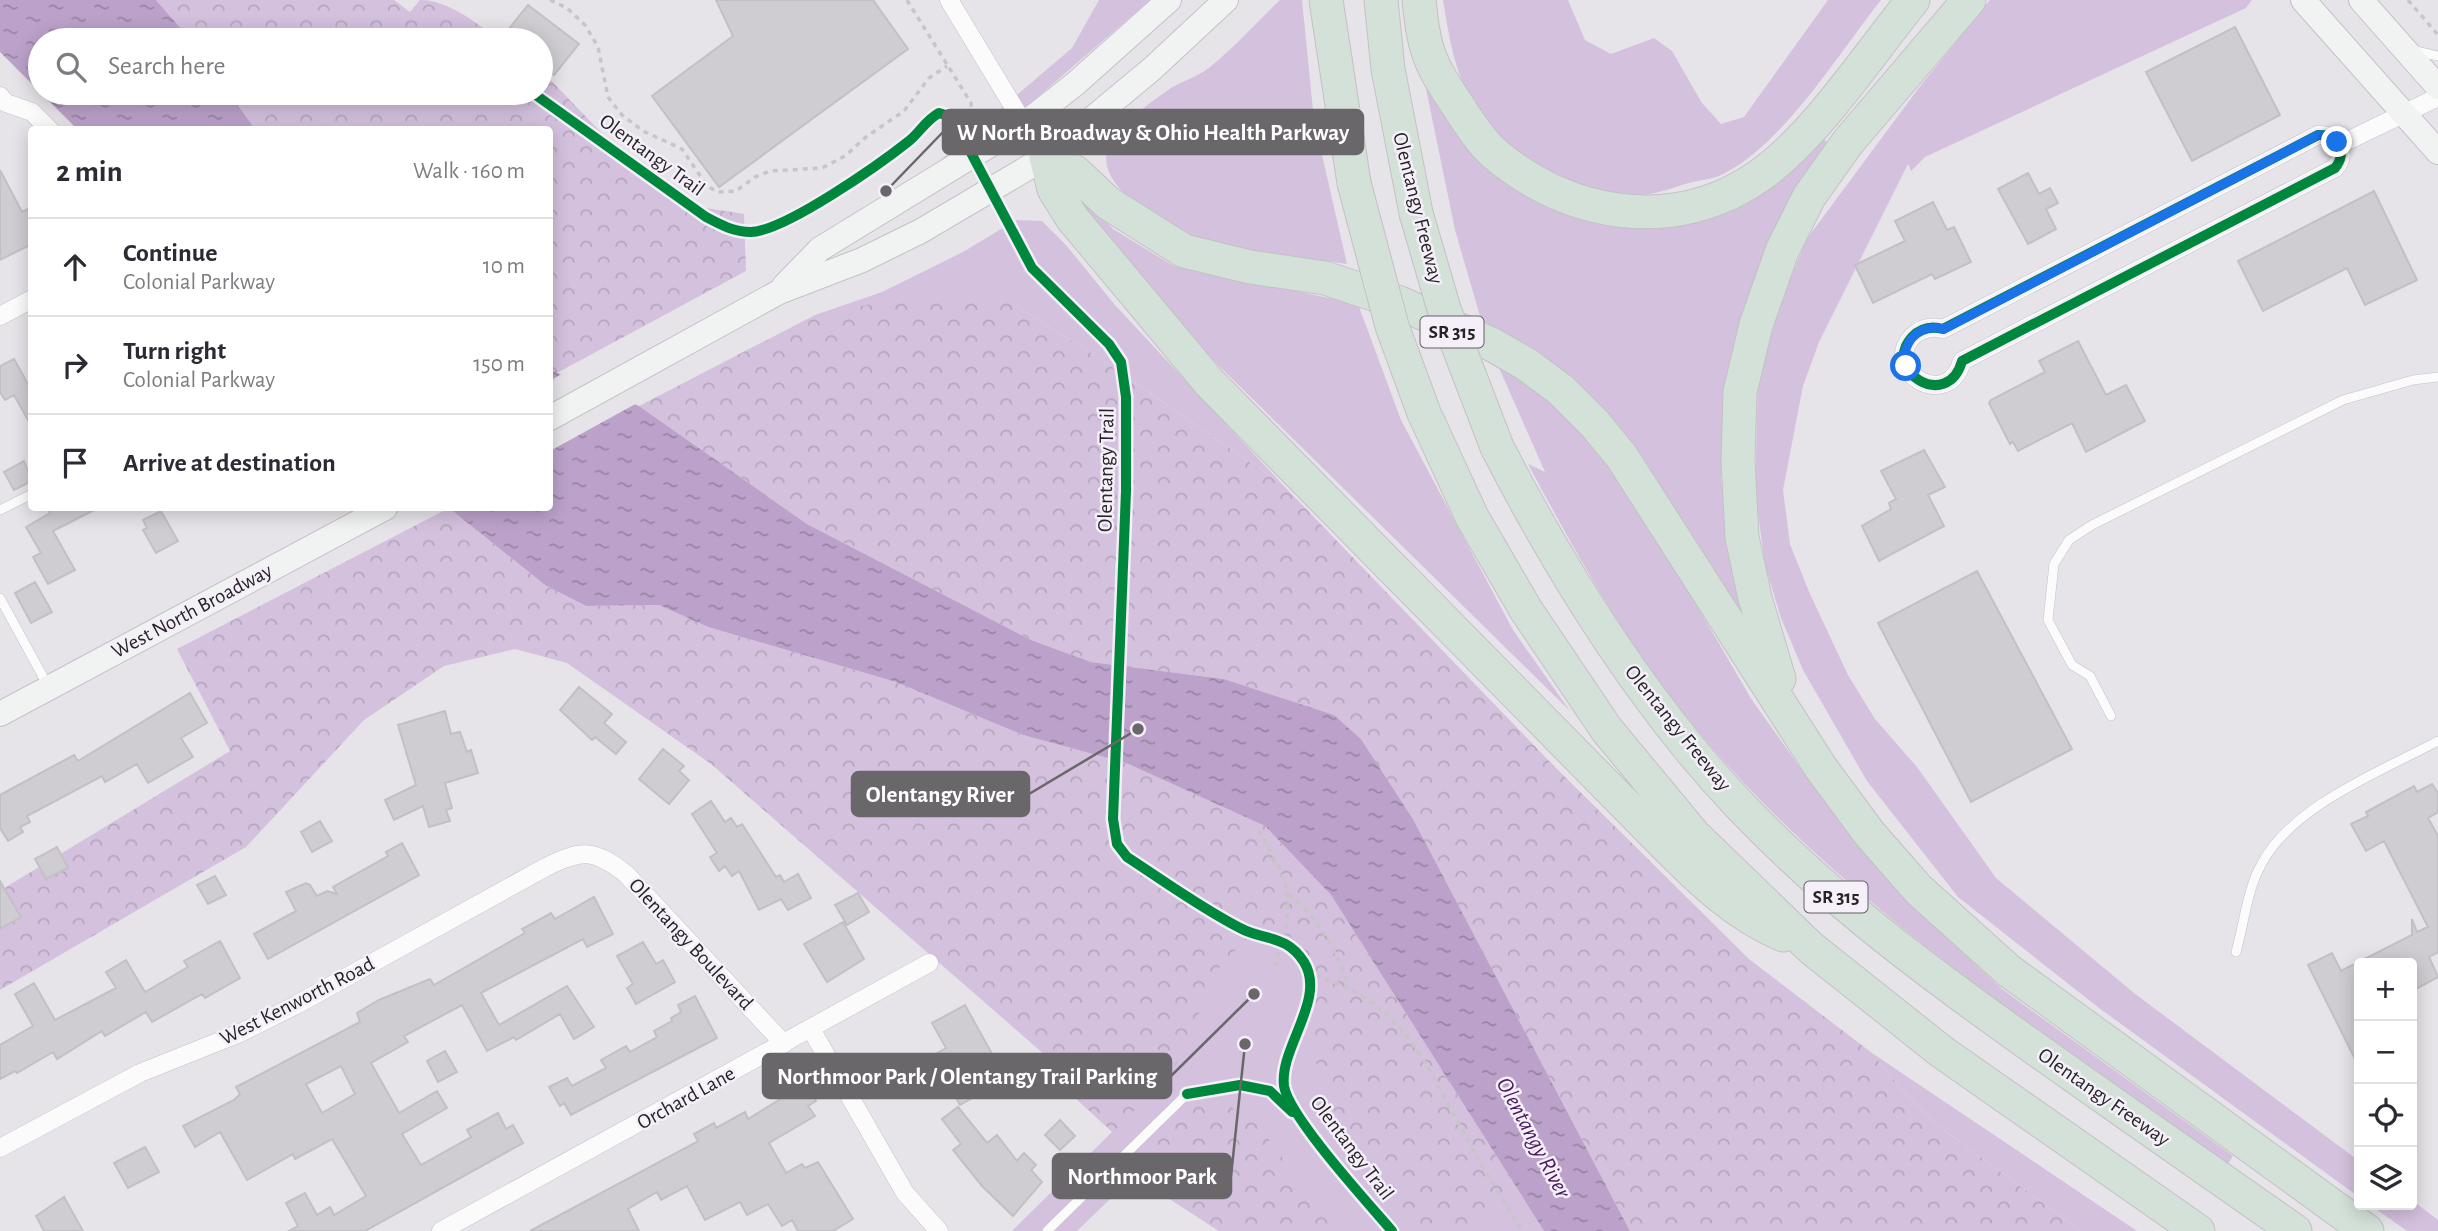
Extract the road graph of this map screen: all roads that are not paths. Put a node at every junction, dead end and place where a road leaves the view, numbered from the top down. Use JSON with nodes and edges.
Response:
{"nodes":[{"id":1,"x":949,"y":0,"type":"edge"},
{"id":2,"x":1169,"y":0,"type":"edge"},
{"id":3,"x":1226,"y":0,"type":"edge"},
{"id":4,"x":1326,"y":0,"type":"edge"},
{"id":5,"x":1381,"y":0,"type":"edge"},
{"id":6,"x":1419,"y":0,"type":"edge"},
{"id":7,"x":1913,"y":0,"type":"edge"},
{"id":8,"x":1969,"y":0,"type":"edge"},
{"id":9,"x":2303,"y":0,"type":"edge"},
{"id":10,"x":2361,"y":0,"type":"edge"},
{"id":11,"x":2403,"y":47,"type":"junction"},
{"id":12,"x":2438,"y":56,"type":"edge"},
{"id":13,"x":2438,"y":87,"type":"edge"},
{"id":14,"x":2438,"y":97,"type":"edge"},
{"id":15,"x":2,"y":101,"type":"edge"},
{"id":16,"x":2403,"y":114,"type":"junction"},
{"id":17,"x":1024,"y":124,"type":"junction"},
{"id":18,"x":46,"y":126,"type":"edge"},
{"id":19,"x":2339,"y":145,"type":"junction"},
{"id":20,"x":2438,"y":152,"type":"edge"},
{"id":21,"x":1046,"y":156,"type":"junction"},
{"id":22,"x":779,"y":292,"type":"junction"},
{"id":23,"x":28,"y":301,"type":"edge"},
{"id":24,"x":0,"y":316,"type":"edge"},
{"id":25,"x":2438,"y":377,"type":"edge"},
{"id":26,"x":553,"y":416,"type":"edge"},
{"id":27,"x":28,"y":496,"type":"edge"},
{"id":28,"x":0,"y":510,"type":"edge"},
{"id":29,"x":378,"y":511,"type":"edge"},
{"id":30,"x":0,"y":598,"type":"edge"},
{"id":31,"x":49,"y":688,"type":"junction"},
{"id":32,"x":0,"y":714,"type":"edge"},
{"id":33,"x":1790,"y":715,"type":"junction"},
{"id":34,"x":2111,"y":716,"type":"dead end"},
{"id":35,"x":2438,"y":741,"type":"edge"},
{"id":36,"x":592,"y":854,"type":"joint"},
{"id":37,"x":1811,"y":947,"type":"junction"},
{"id":38,"x":2236,"y":952,"type":"dead end"},
{"id":39,"x":929,"y":963,"type":"dead end"},
{"id":40,"x":811,"y":1029,"type":"junction"},
{"id":41,"x":784,"y":1044,"type":"junction"},
{"id":42,"x":1187,"y":1094,"type":"dead end"},
{"id":43,"x":0,"y":1147,"type":"edge"},
{"id":44,"x":442,"y":1231,"type":"edge"},
{"id":45,"x":939,"y":1231,"type":"edge"},
{"id":46,"x":1047,"y":1231,"type":"edge"},
{"id":47,"x":2198,"y":1231,"type":"edge"},
{"id":48,"x":2295,"y":1231,"type":"edge"},
{"id":49,"x":2367,"y":1231,"type":"edge"}],
"edges":[{"from":1,"to":17,"type":"street"},
{"from":2,"to":17,"type":"main road"},
{"from":3,"to":21,"type":"main road"},
{"from":4,"to":37,"type":"highway","number":"SR 315","bridge":true},
{"from":5,"to":48,"type":"highway","name":"Olentangy Freeway","number":"SR 315","bridge":true},
{"from":6,"to":7,"type":"highway"},
{"from":8,"to":33,"type":"highway"},
{"from":9,"to":16,"type":"main road"},
{"from":10,"to":11,"type":"main road"},
{"from":11,"to":12,"type":"lane"},
{"from":11,"to":13,"type":"main road"},
{"from":14,"to":16,"type":"street"},
{"from":15,"to":18,"type":"street"},
{"from":16,"to":19,"type":"street"},
{"from":16,"to":20,"type":"main road"},
{"from":17,"to":21,"type":"main road"},
{"from":17,"to":22,"type":"main road"},
{"from":19,"to":19,"type":"street"},
{"from":21,"to":22,"type":"main road"},
{"from":21,"to":33,"type":"highway"},
{"from":21,"to":37,"type":"highway"},
{"from":22,"to":26,"type":"main road"},
{"from":23,"to":24,"type":"street"},
{"from":25,"to":34,"type":"lane"},
{"from":27,"to":28,"type":"lane"},
{"from":29,"to":31,"type":"main road","name":"West North Broadway"},
{"from":30,"to":31,"type":"lane"},
{"from":31,"to":32,"type":"main road","name":"West North Broadway"},
{"from":33,"to":49,"type":"highway"},
{"from":35,"to":38,"type":"lane"},
{"from":36,"to":41,"type":"street","name":"Olentangy Boulevard"},
{"from":36,"to":43,"type":"street","name":"West Kenworth Road"},
{"from":37,"to":47,"type":"highway","number":"SR 315"},
{"from":39,"to":40,"type":"street","name":"Orchard Lane"},
{"from":40,"to":41,"type":"street","name":"Orchard Lane"},
{"from":40,"to":45,"type":"street"},
{"from":41,"to":44,"type":"street","name":"Orchard Lane"},
{"from":42,"to":46,"type":"lane"}]}
